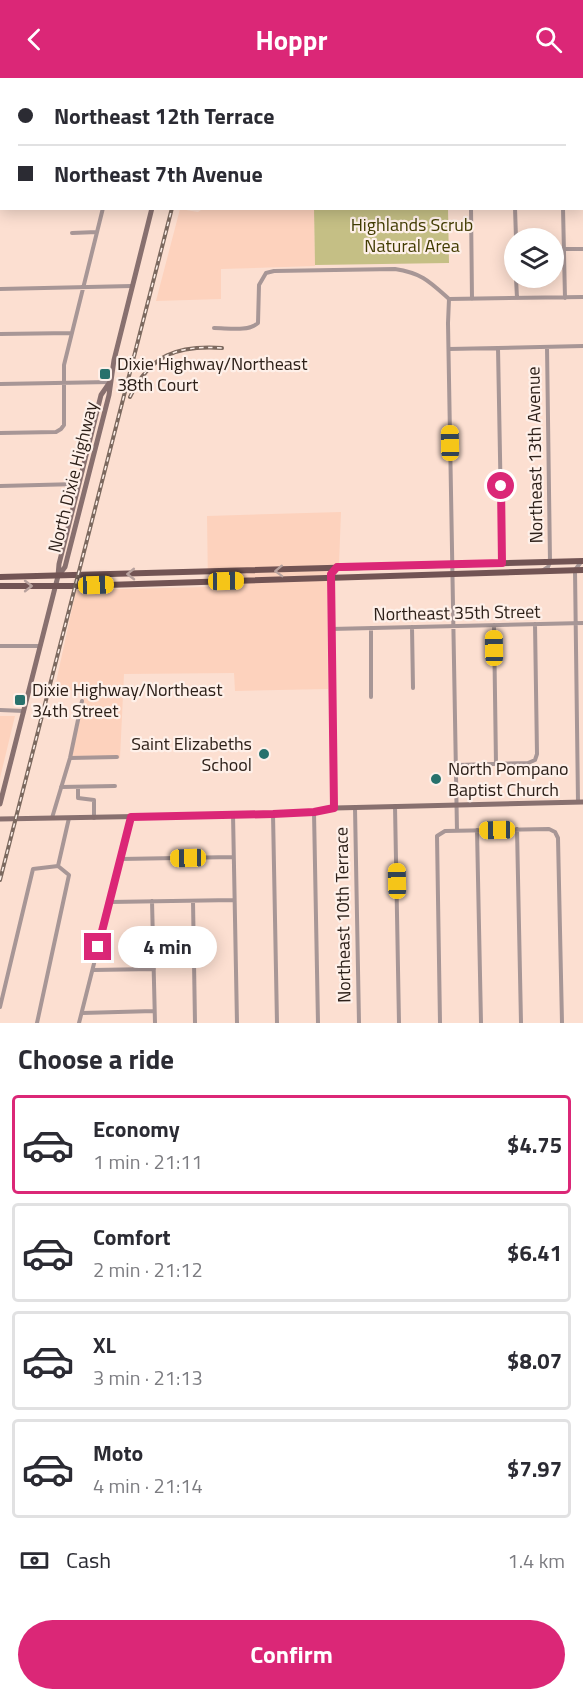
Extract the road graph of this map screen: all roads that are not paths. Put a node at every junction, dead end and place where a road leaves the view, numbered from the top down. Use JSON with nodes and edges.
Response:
{"nodes":[{"id":1,"x":461,"y":78,"type":"edge"},
{"id":2,"x":486,"y":78,"type":"edge"},
{"id":3,"x":102,"y":210,"type":"edge"},
{"id":4,"x":151,"y":210,"type":"edge"},
{"id":5,"x":471,"y":210,"type":"edge"},
{"id":6,"x":515,"y":210,"type":"edge"},
{"id":7,"x":563,"y":210,"type":"edge"},
{"id":8,"x":516,"y":228,"type":"edge"},
{"id":9,"x":563,"y":228,"type":"edge"},
{"id":10,"x":97,"y":232,"type":"junction"},
{"id":11,"x":72,"y":233,"type":"dead end"},
{"id":12,"x":564,"y":249,"type":"edge"},
{"id":13,"x":583,"y":249,"type":"edge"},
{"id":14,"x":564,"y":273,"type":"edge"},
{"id":15,"x":132,"y":286,"type":"junction"},
{"id":16,"x":83,"y":287,"type":"junction"},
{"id":17,"x":516,"y":288,"type":"edge"},
{"id":18,"x":0,"y":289,"type":"edge"},
{"id":19,"x":565,"y":297,"type":"junction"},
{"id":20,"x":583,"y":297,"type":"edge"},
{"id":21,"x":517,"y":298,"type":"junction"},
{"id":22,"x":449,"y":299,"type":"junction"},
{"id":23,"x":472,"y":299,"type":"junction"},
{"id":24,"x":214,"y":328,"type":"dead end"},
{"id":25,"x":72,"y":333,"type":"junction"},
{"id":26,"x":0,"y":334,"type":"edge"},
{"id":27,"x":583,"y":346,"type":"edge"},
{"id":28,"x":547,"y":347,"type":"junction"},
{"id":29,"x":498,"y":348,"type":"junction"},
{"id":30,"x":449,"y":350,"type":"junction"},
{"id":31,"x":63,"y":382,"type":"junction"},
{"id":32,"x":110,"y":382,"type":"junction"},
{"id":33,"x":0,"y":384,"type":"edge"},
{"id":34,"x":0,"y":433,"type":"edge"},
{"id":35,"x":78,"y":484,"type":"junction"},
{"id":36,"x":0,"y":486,"type":"edge"},
{"id":37,"x":583,"y":561,"type":"edge"},
{"id":38,"x":550,"y":562,"type":"junction"},
{"id":39,"x":502,"y":563,"type":"junction"},
{"id":40,"x":452,"y":564,"type":"junction"},
{"id":41,"x":337,"y":567,"type":"junction"},
{"id":42,"x":325,"y":568,"type":"junction"},
{"id":43,"x":575,"y":570,"type":"junction"},
{"id":44,"x":583,"y":570,"type":"edge"},
{"id":45,"x":542,"y":571,"type":"junction"},
{"id":46,"x":190,"y":573,"type":"junction"},
{"id":47,"x":452,"y":573,"type":"junction"},
{"id":48,"x":58,"y":576,"type":"junction"},
{"id":49,"x":0,"y":577,"type":"edge"},
{"id":50,"x":330,"y":577,"type":"junction"},
{"id":51,"x":318,"y":578,"type":"junction"},
{"id":52,"x":178,"y":582,"type":"junction"},
{"id":53,"x":0,"y":586,"type":"edge"},
{"id":54,"x":55,"y":586,"type":"junction"},
{"id":55,"x":575,"y":623,"type":"junction"},
{"id":56,"x":583,"y":623,"type":"edge"},
{"id":57,"x":536,"y":624,"type":"junction"},
{"id":58,"x":494,"y":625,"type":"junction"},
{"id":59,"x":453,"y":626,"type":"junction"},
{"id":60,"x":412,"y":627,"type":"junction"},
{"id":61,"x":371,"y":628,"type":"junction"},
{"id":62,"x":331,"y":629,"type":"junction"},
{"id":63,"x":0,"y":646,"type":"edge"},
{"id":64,"x":39,"y":646,"type":"junction"},
{"id":65,"x":413,"y":688,"type":"dead end"},
{"id":66,"x":371,"y":697,"type":"dead end"},
{"id":67,"x":82,"y":701,"type":"dead end"},
{"id":68,"x":0,"y":710,"type":"edge"},
{"id":69,"x":24,"y":711,"type":"junction"},
{"id":70,"x":117,"y":757,"type":"dead end"},
{"id":71,"x":70,"y":758,"type":"junction"},
{"id":72,"x":496,"y":764,"type":"junction"},
{"id":73,"x":457,"y":765,"type":"junction"},
{"id":74,"x":0,"y":775,"type":"edge"},
{"id":75,"x":8,"y":775,"type":"junction"},
{"id":76,"x":115,"y":786,"type":"dead end"},
{"id":77,"x":61,"y":787,"type":"junction"},
{"id":78,"x":78,"y":787,"type":"junction"},
{"id":79,"x":581,"y":802,"type":"edge"},
{"id":80,"x":0,"y":804,"type":"edge"},
{"id":81,"x":457,"y":805,"type":"junction"},
{"id":82,"x":395,"y":806,"type":"junction"},
{"id":83,"x":355,"y":807,"type":"junction"},
{"id":84,"x":334,"y":808,"type":"junction"},
{"id":85,"x":314,"y":812,"type":"junction"},
{"id":86,"x":233,"y":814,"type":"junction"},
{"id":87,"x":273,"y":814,"type":"junction"},
{"id":88,"x":131,"y":817,"type":"junction"},
{"id":89,"x":51,"y":818,"type":"junction"},
{"id":90,"x":69,"y":818,"type":"junction"},
{"id":91,"x":94,"y":818,"type":"junction"},
{"id":92,"x":0,"y":819,"type":"edge"},
{"id":93,"x":477,"y":830,"type":"junction"},
{"id":94,"x":517,"y":830,"type":"junction"},
{"id":95,"x":457,"y":831,"type":"junction"},
{"id":96,"x":233,"y":857,"type":"junction"},
{"id":97,"x":121,"y":859,"type":"junction"},
{"id":98,"x":58,"y":866,"type":"junction"},
{"id":99,"x":193,"y":900,"type":"junction"},
{"id":100,"x":234,"y":900,"type":"junction"},
{"id":101,"x":152,"y":901,"type":"junction"},
{"id":102,"x":110,"y":902,"type":"junction"},
{"id":103,"x":153,"y":969,"type":"junction"},
{"id":104,"x":93,"y":970,"type":"junction"},
{"id":105,"x":0,"y":1007,"type":"edge"},
{"id":106,"x":154,"y":1011,"type":"junction"},
{"id":107,"x":82,"y":1013,"type":"junction"},
{"id":108,"x":37,"y":1023,"type":"edge"},
{"id":109,"x":79,"y":1023,"type":"edge"},
{"id":110,"x":155,"y":1023,"type":"edge"},
{"id":111,"x":195,"y":1023,"type":"edge"},
{"id":112,"x":237,"y":1023,"type":"edge"},
{"id":113,"x":277,"y":1023,"type":"edge"},
{"id":114,"x":318,"y":1023,"type":"edge"},
{"id":115,"x":359,"y":1023,"type":"edge"},
{"id":116,"x":399,"y":1023,"type":"edge"},
{"id":117,"x":440,"y":1023,"type":"edge"},
{"id":118,"x":481,"y":1023,"type":"edge"},
{"id":119,"x":521,"y":1023,"type":"edge"},
{"id":120,"x":562,"y":1023,"type":"edge"}],
"edges":[{"from":1,"to":2,"type":"street"},
{"from":3,"to":10,"type":"street"},
{"from":4,"to":15,"type":"main road","name":"North Dixie Highway"},
{"from":5,"to":23,"type":"street"},
{"from":6,"to":8,"type":"street"},
{"from":7,"to":9,"type":"street"},
{"from":10,"to":11,"type":"street"},
{"from":10,"to":16,"type":"street"},
{"from":12,"to":13,"type":"street"},
{"from":14,"to":19,"type":"street"},
{"from":15,"to":16,"type":"street"},
{"from":15,"to":32,"type":"main road","name":"North Dixie Highway"},
{"from":16,"to":18,"type":"street"},
{"from":16,"to":25,"type":"street"},
{"from":17,"to":21,"type":"street"},
{"from":19,"to":20,"type":"street"},
{"from":19,"to":21,"type":"street"},
{"from":21,"to":23,"type":"street"},
{"from":22,"to":23,"type":"street"},
{"from":22,"to":24,"type":"street"},
{"from":22,"to":30,"type":"street"},
{"from":25,"to":26,"type":"street"},
{"from":25,"to":31,"type":"street"},
{"from":27,"to":28,"type":"street"},
{"from":28,"to":29,"type":"street"},
{"from":28,"to":38,"type":"street","name":"Northeast 13th Avenue"},
{"from":29,"to":30,"type":"street"},
{"from":29,"to":39,"type":"street"},
{"from":30,"to":40,"type":"street"},
{"from":31,"to":32,"type":"street"},
{"from":31,"to":33,"type":"street"},
{"from":31,"to":34,"type":"street"},
{"from":32,"to":35,"type":"main road","name":"North Dixie Highway"},
{"from":32,"to":48,"type":"main road","name":"North Dixie Highway"},
{"from":35,"to":36,"type":"street"},
{"from":35,"to":48,"type":"main road","name":"North Dixie Highway"},
{"from":37,"to":38,"type":"main road"},
{"from":37,"to":43,"type":"street"},
{"from":38,"to":39,"type":"main road"},
{"from":38,"to":45,"type":"street"},
{"from":39,"to":40,"type":"main road"},
{"from":40,"to":41,"type":"main road"},
{"from":40,"to":47,"type":"street"},
{"from":41,"to":42,"type":"main road"},
{"from":41,"to":50,"type":"street"},
{"from":42,"to":46,"type":"main road","one_way":true},
{"from":42,"to":51,"type":"main road"},
{"from":43,"to":44,"type":"main road"},
{"from":43,"to":45,"type":"main road"},
{"from":43,"to":55,"type":"street"},
{"from":45,"to":47,"type":"main road"},
{"from":46,"to":48,"type":"main road","one_way":true},
{"from":46,"to":52,"type":"main road"},
{"from":47,"to":50,"type":"main road"},
{"from":47,"to":59,"type":"street"},
{"from":48,"to":49,"type":"main road"},
{"from":48,"to":54,"type":"main road","name":"North Dixie Highway"},
{"from":50,"to":51,"type":"main road"},
{"from":50,"to":62,"type":"street","name":"Northeast 10th Terrace"},
{"from":51,"to":52,"type":"main road"},
{"from":52,"to":54,"type":"main road"},
{"from":53,"to":54,"type":"main road","one_way":true},
{"from":54,"to":64,"type":"main road","name":"North Dixie Highway"},
{"from":55,"to":56,"type":"street","name":"Northeast 35th Street"},
{"from":55,"to":57,"type":"street","name":"Northeast 35th Street"},
{"from":55,"to":79,"type":"street"},
{"from":57,"to":58,"type":"street","name":"Northeast 35th Street"},
{"from":57,"to":72,"type":"street"},
{"from":58,"to":59,"type":"street","name":"Northeast 35th Street"},
{"from":58,"to":72,"type":"street"},
{"from":59,"to":60,"type":"street","name":"Northeast 35th Street"},
{"from":59,"to":73,"type":"street"},
{"from":60,"to":61,"type":"street","name":"Northeast 35th Street"},
{"from":60,"to":65,"type":"street"},
{"from":61,"to":62,"type":"street","name":"Northeast 35th Street"},
{"from":61,"to":66,"type":"street"},
{"from":62,"to":84,"type":"street","name":"Northeast 10th Terrace"},
{"from":63,"to":64,"type":"street"},
{"from":64,"to":69,"type":"main road","name":"North Dixie Highway"},
{"from":67,"to":71,"type":"street"},
{"from":68,"to":69,"type":"street"},
{"from":69,"to":75,"type":"main road","name":"North Dixie Highway"},
{"from":70,"to":71,"type":"street"},
{"from":71,"to":77,"type":"street"},
{"from":72,"to":73,"type":"street"},
{"from":73,"to":81,"type":"street"},
{"from":74,"to":75,"type":"street"},
{"from":75,"to":80,"type":"main road","name":"North Dixie Highway"},
{"from":76,"to":78,"type":"street"},
{"from":77,"to":78,"type":"street"},
{"from":77,"to":89,"type":"street"},
{"from":78,"to":91,"type":"street"},
{"from":79,"to":81,"type":"main road"},
{"from":81,"to":82,"type":"main road"},
{"from":81,"to":95,"type":"street"},
{"from":82,"to":83,"type":"main road"},
{"from":82,"to":116,"type":"street"},
{"from":83,"to":84,"type":"main road"},
{"from":83,"to":115,"type":"street","name":"Northeast 10th Terrace"},
{"from":84,"to":85,"type":"main road"},
{"from":85,"to":87,"type":"main road"},
{"from":85,"to":114,"type":"street"},
{"from":86,"to":87,"type":"main road"},
{"from":86,"to":88,"type":"main road"},
{"from":86,"to":96,"type":"street"},
{"from":87,"to":113,"type":"street"},
{"from":88,"to":91,"type":"main road"},
{"from":88,"to":97,"type":"street"},
{"from":89,"to":90,"type":"main road"},
{"from":89,"to":92,"type":"main road"},
{"from":90,"to":91,"type":"main road"},
{"from":90,"to":98,"type":"street"},
{"from":93,"to":94,"type":"street"},
{"from":93,"to":95,"type":"street"},
{"from":93,"to":118,"type":"street"},
{"from":94,"to":119,"type":"street"},
{"from":94,"to":120,"type":"street"},
{"from":95,"to":117,"type":"street"},
{"from":96,"to":97,"type":"street"},
{"from":96,"to":100,"type":"street"},
{"from":97,"to":102,"type":"street"},
{"from":98,"to":105,"type":"street"},
{"from":98,"to":108,"type":"street"},
{"from":99,"to":100,"type":"street"},
{"from":99,"to":101,"type":"street"},
{"from":99,"to":111,"type":"street"},
{"from":100,"to":112,"type":"street"},
{"from":101,"to":102,"type":"street"},
{"from":101,"to":103,"type":"street"},
{"from":102,"to":104,"type":"street"},
{"from":103,"to":104,"type":"street"},
{"from":103,"to":106,"type":"street"},
{"from":104,"to":107,"type":"street"},
{"from":106,"to":107,"type":"street"},
{"from":106,"to":110,"type":"street"},
{"from":107,"to":109,"type":"street"}]}
